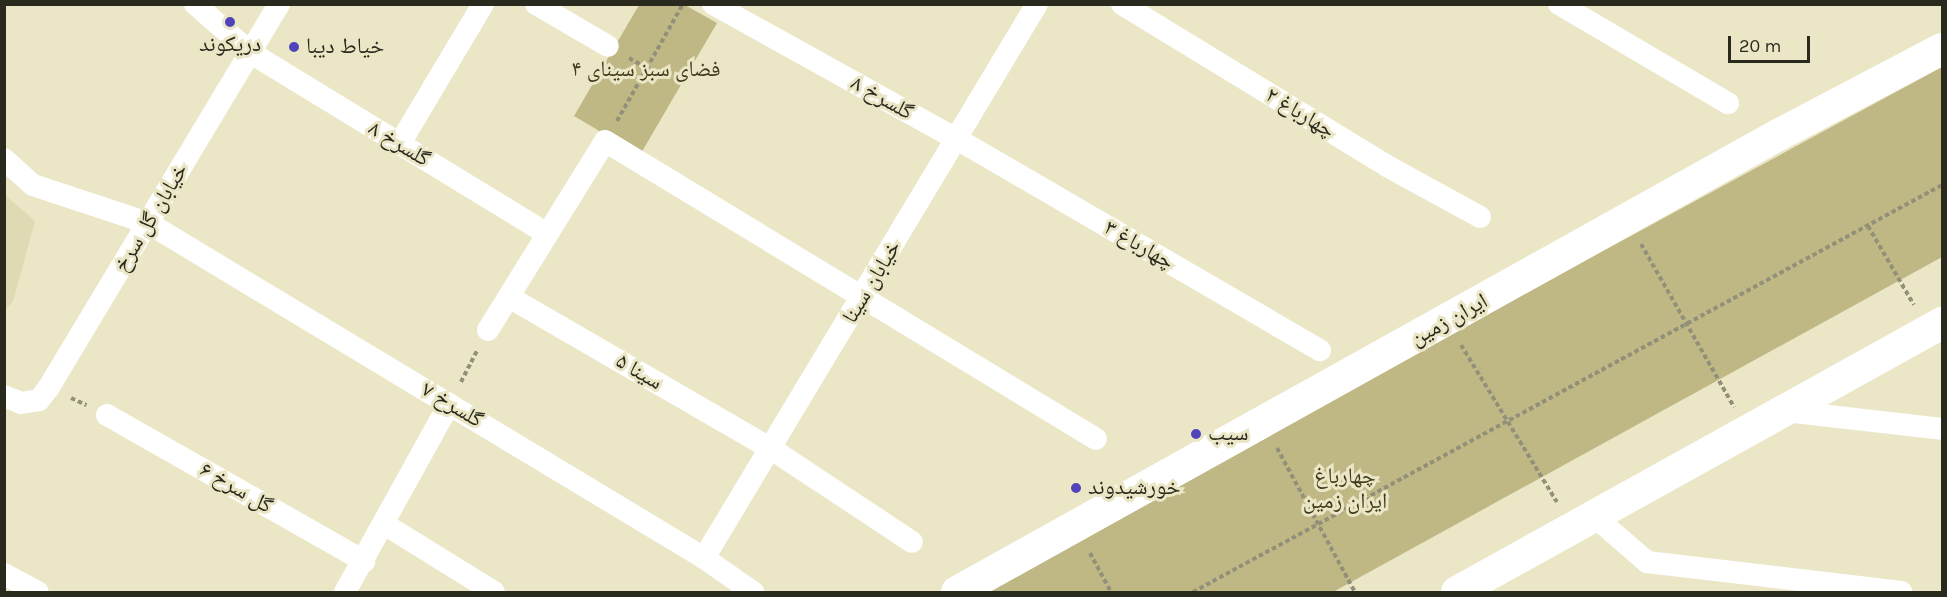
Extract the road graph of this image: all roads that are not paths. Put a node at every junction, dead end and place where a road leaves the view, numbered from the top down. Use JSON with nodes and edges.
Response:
{"nodes":[{"id":1,"x":195,"y":4,"type":"edge"},
{"id":2,"x":279,"y":4,"type":"edge"},
{"id":3,"x":483,"y":4,"type":"edge"},
{"id":4,"x":536,"y":4,"type":"edge"},
{"id":5,"x":713,"y":4,"type":"edge"},
{"id":6,"x":1037,"y":4,"type":"edge"},
{"id":7,"x":1122,"y":4,"type":"edge"},
{"id":8,"x":1559,"y":4,"type":"edge"},
{"id":9,"x":608,"y":46,"type":"dead end"},
{"id":10,"x":1942,"y":49,"type":"edge"},
{"id":11,"x":251,"y":53,"type":"junction"},
{"id":12,"x":1728,"y":104,"type":"dead end"},
{"id":13,"x":957,"y":139,"type":"junction"},
{"id":14,"x":399,"y":144,"type":"junction"},
{"id":15,"x":4,"y":159,"type":"edge"},
{"id":16,"x":1480,"y":217,"type":"dead end"},
{"id":17,"x":148,"y":223,"type":"junction"},
{"id":18,"x":547,"y":234,"type":"junction"},
{"id":19,"x":509,"y":297,"type":"junction"},
{"id":20,"x":862,"y":298,"type":"junction"},
{"id":21,"x":1936,"y":327,"type":"edge"},
{"id":22,"x":488,"y":330,"type":"road end"},
{"id":23,"x":1320,"y":350,"type":"dead end"},
{"id":24,"x":4,"y":396,"type":"edge"},
{"id":25,"x":449,"y":404,"type":"junction"},
{"id":26,"x":1785,"y":411,"type":"junction"},
{"id":27,"x":107,"y":415,"type":"road end"},
{"id":28,"x":1942,"y":429,"type":"edge"},
{"id":29,"x":1096,"y":439,"type":"dead end"},
{"id":30,"x":770,"y":448,"type":"junction"},
{"id":31,"x":1584,"y":523,"type":"junction"},
{"id":32,"x":384,"y":524,"type":"junction"},
{"id":33,"x":912,"y":542,"type":"dead end"},
{"id":34,"x":704,"y":558,"type":"junction"},
{"id":35,"x":364,"y":561,"type":"junction"},
{"id":36,"x":4,"y":574,"type":"edge"},
{"id":37,"x":38,"y":592,"type":"edge"},
{"id":38,"x":345,"y":592,"type":"edge"},
{"id":39,"x":494,"y":592,"type":"edge"},
{"id":40,"x":753,"y":592,"type":"edge"},
{"id":41,"x":957,"y":592,"type":"edge"},
{"id":42,"x":1457,"y":592,"type":"edge"},
{"id":43,"x":1900,"y":592,"type":"edge"}],
"edges":[{"from":1,"to":11,"type":"street","name":"گلسرخ ۸"},
{"from":2,"to":11,"type":"street","name":"خیابان گل سرخ"},
{"from":3,"to":14,"type":"street"},
{"from":4,"to":9,"type":"street"},
{"from":5,"to":13,"type":"street","name":"گلسرخ ۸"},
{"from":6,"to":13,"type":"street","name":"خیابان سینا"},
{"from":7,"to":16,"type":"street","name":"چهارباغ ۲"},
{"from":8,"to":12,"type":"street"},
{"from":10,"to":41,"type":"main road","name":"ایران زمین"},
{"from":11,"to":14,"type":"street","name":"گلسرخ ۸"},
{"from":11,"to":17,"type":"street","name":"خیابان گل سرخ"},
{"from":13,"to":20,"type":"street","name":"خیابان سینا"},
{"from":13,"to":23,"type":"street","name":"چهارباغ ۳"},
{"from":14,"to":18,"type":"street","name":"گلسرخ ۸"},
{"from":15,"to":17,"type":"street","name":"گلسرخ ۷"},
{"from":17,"to":24,"type":"street","name":"خیابان گل سرخ"},
{"from":17,"to":25,"type":"street","name":"گلسرخ ۷"},
{"from":18,"to":19,"type":"street"},
{"from":18,"to":20,"type":"street"},
{"from":19,"to":22,"type":"street"},
{"from":19,"to":30,"type":"street","name":"سینا ۵"},
{"from":20,"to":29,"type":"street"},
{"from":20,"to":30,"type":"street","name":"خیابان سینا"},
{"from":21,"to":26,"type":"main road"},
{"from":25,"to":32,"type":"street"},
{"from":25,"to":34,"type":"street","name":"گلسرخ ۷"},
{"from":26,"to":28,"type":"street"},
{"from":26,"to":31,"type":"main road"},
{"from":27,"to":35,"type":"street","name":"گل سرخ ۶"},
{"from":30,"to":33,"type":"street","name":"سینا ۵"},
{"from":30,"to":34,"type":"street","name":"خیابان سینا"},
{"from":31,"to":42,"type":"main road"},
{"from":31,"to":43,"type":"street"},
{"from":32,"to":35,"type":"street"},
{"from":32,"to":39,"type":"street"},
{"from":34,"to":40,"type":"street","name":"گلسرخ ۷"},
{"from":35,"to":38,"type":"street"},
{"from":36,"to":37,"type":"street"}]}
